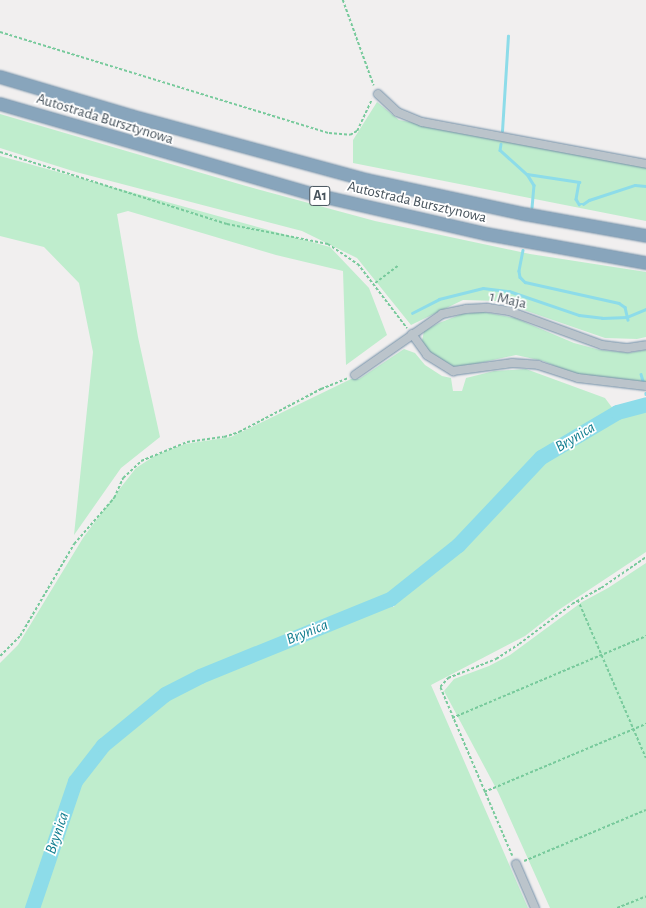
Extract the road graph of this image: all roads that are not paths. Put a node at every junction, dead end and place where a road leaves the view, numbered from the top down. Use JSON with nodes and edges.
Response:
{"nodes":[{"id":1,"x":0,"y":77,"type":"edge"},
{"id":2,"x":378,"y":94,"type":"road end"},
{"id":3,"x":0,"y":104,"type":"edge"},
{"id":4,"x":646,"y":164,"type":"edge"},
{"id":5,"x":646,"y":236,"type":"edge"},
{"id":6,"x":646,"y":263,"type":"edge"},
{"id":7,"x":412,"y":334,"type":"junction"},
{"id":8,"x":646,"y":346,"type":"edge"},
{"id":9,"x":355,"y":375,"type":"road end"},
{"id":10,"x":646,"y":386,"type":"edge"},
{"id":11,"x":516,"y":864,"type":"road end"},
{"id":12,"x":535,"y":908,"type":"edge"}],
"edges":[{"from":1,"to":5,"type":"highway","name":"Autostrada Bursztynowa","number":"A1"},
{"from":2,"to":4,"type":"street"},
{"from":3,"to":6,"type":"highway","name":"Autostrada Bursztynowa","number":"A1"},
{"from":7,"to":8,"type":"street","name":"1 Maja"},
{"from":7,"to":9,"type":"street","name":"1 Maja"},
{"from":7,"to":10,"type":"street"},
{"from":11,"to":12,"type":"street"}]}
